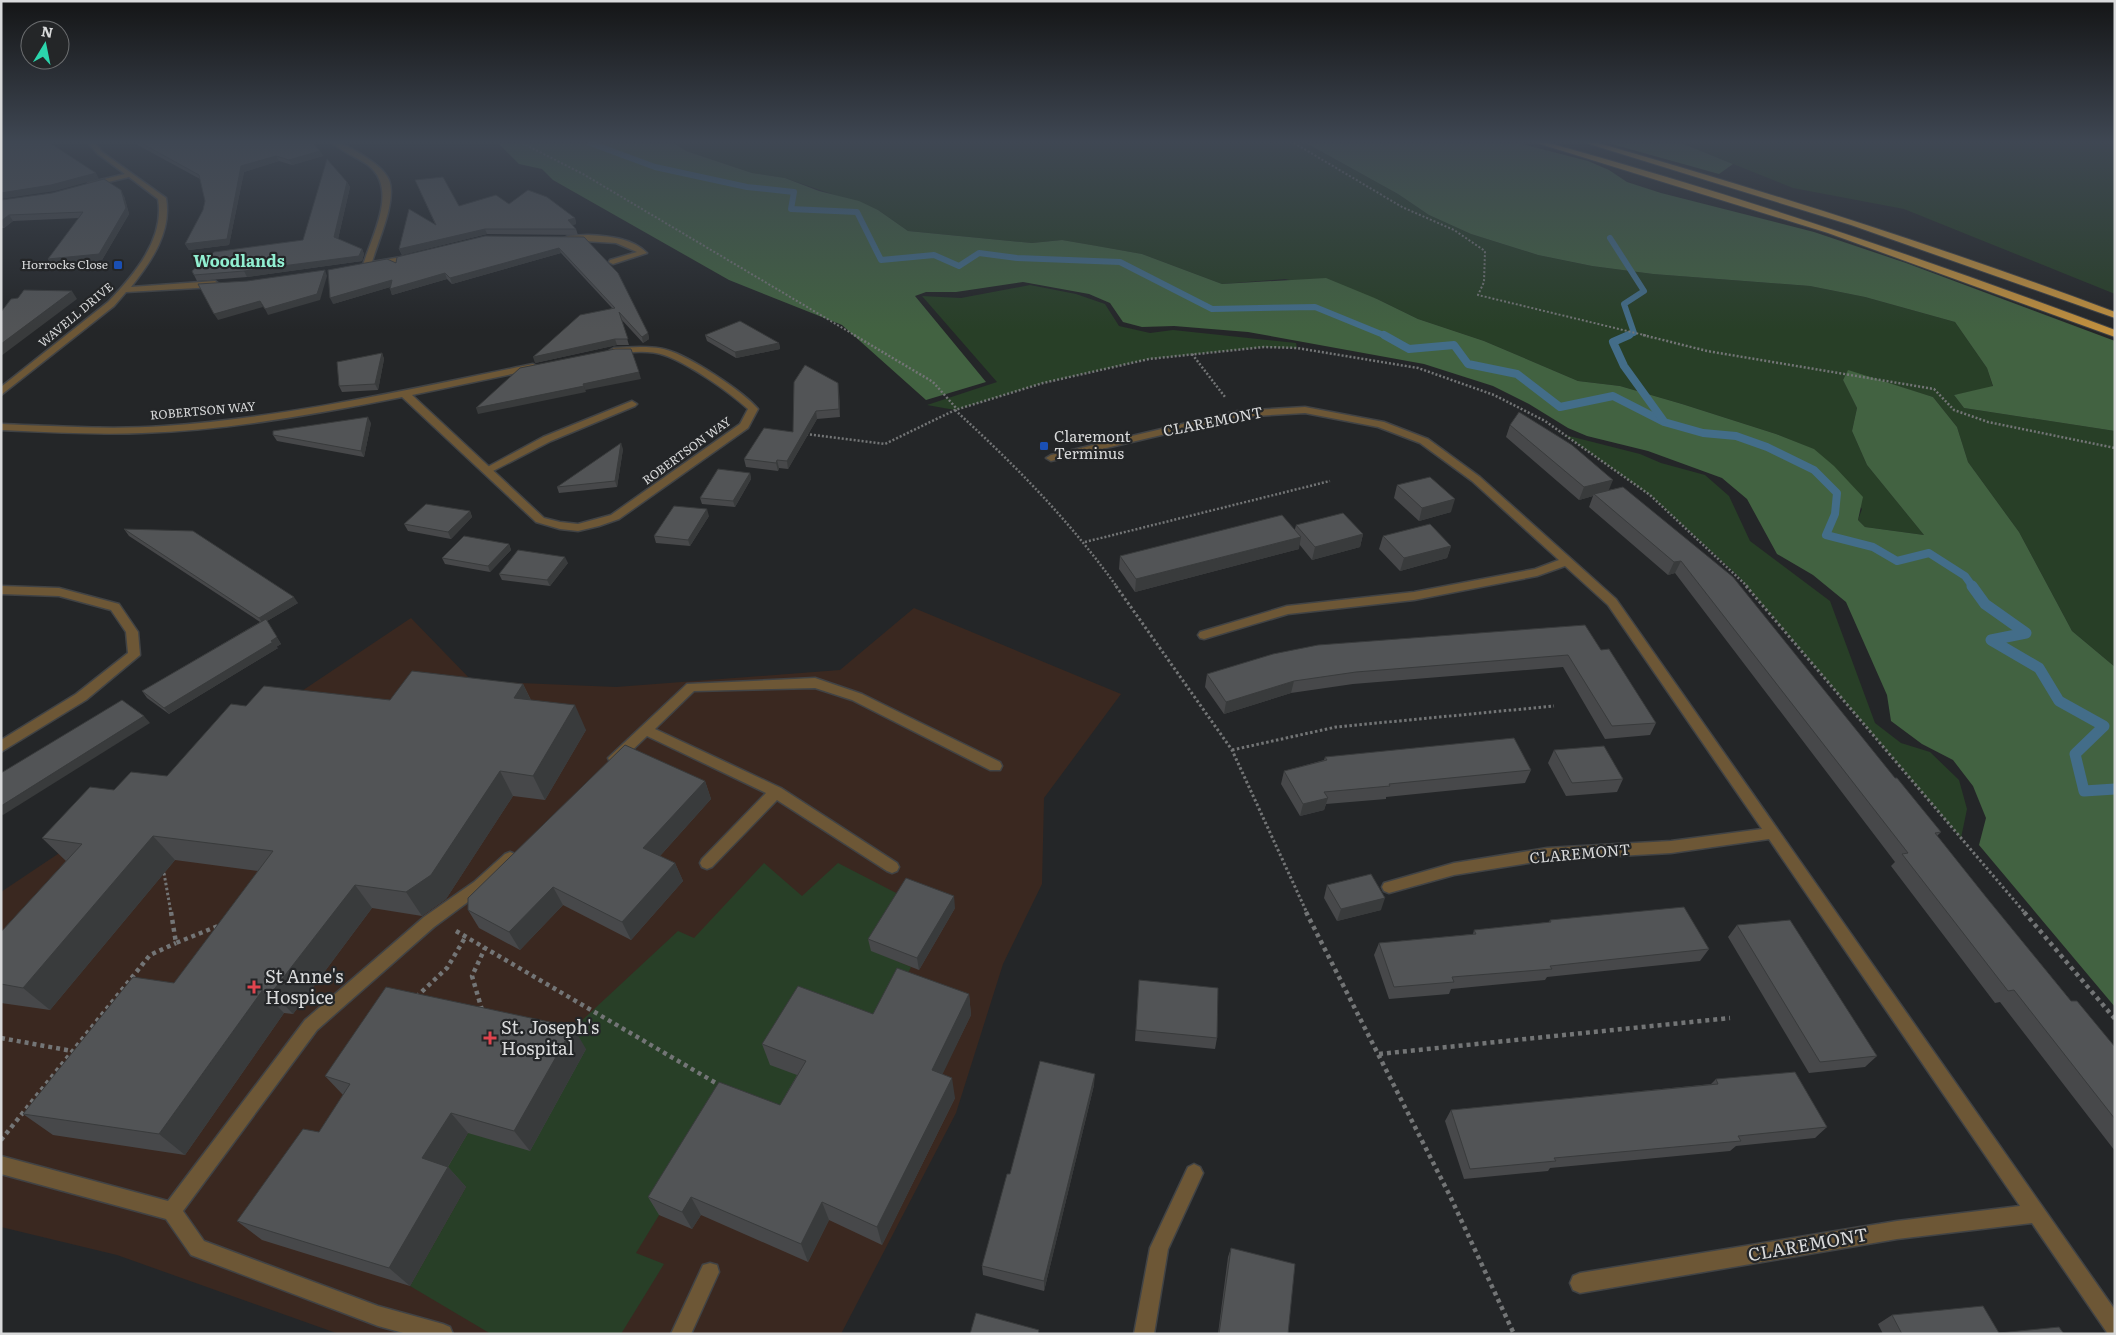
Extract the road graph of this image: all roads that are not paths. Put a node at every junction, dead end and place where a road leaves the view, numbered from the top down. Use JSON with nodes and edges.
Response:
{"nodes":[{"id":1,"x":165,"y":205,"type":"edge"},
{"id":2,"x":386,"y":205,"type":"edge"},
{"id":3,"x":1753,"y":205,"type":"edge"},
{"id":4,"x":1796,"y":205,"type":"edge"},
{"id":5,"x":563,"y":238,"type":"edge"},
{"id":6,"x":426,"y":253,"type":"edge"},
{"id":7,"x":613,"y":262,"type":"dead end"},
{"id":8,"x":366,"y":265,"type":"junction"},
{"id":9,"x":357,"y":267,"type":"edge"},
{"id":10,"x":221,"y":284,"type":"edge"},
{"id":11,"x":125,"y":290,"type":"junction"},
{"id":12,"x":2115,"y":315,"type":"edge"},
{"id":13,"x":2115,"y":334,"type":"edge"},
{"id":14,"x":607,"y":352,"type":"edge"},
{"id":15,"x":539,"y":366,"type":"edge"},
{"id":16,"x":1,"y":392,"type":"edge"},
{"id":17,"x":404,"y":393,"type":"junction"},
{"id":18,"x":632,"y":404,"type":"dead end"},
{"id":19,"x":1,"y":427,"type":"edge"},
{"id":20,"x":1051,"y":458,"type":"dead end"},
{"id":21,"x":487,"y":470,"type":"junction"},
{"id":22,"x":1569,"y":561,"type":"junction"},
{"id":23,"x":1,"y":590,"type":"edge"},
{"id":24,"x":1204,"y":635,"type":"dead end"},
{"id":25,"x":646,"y":730,"type":"junction"},
{"id":26,"x":1,"y":747,"type":"edge"},
{"id":27,"x":995,"y":766,"type":"dead end"},
{"id":28,"x":602,"y":770,"type":"edge"},
{"id":29,"x":776,"y":792,"type":"junction"},
{"id":30,"x":1773,"y":834,"type":"junction"},
{"id":31,"x":523,"y":846,"type":"edge"},
{"id":32,"x":707,"y":863,"type":"dead end"},
{"id":33,"x":892,"y":867,"type":"dead end"},
{"id":34,"x":1389,"y":886,"type":"dead end"},
{"id":35,"x":1,"y":1165,"type":"edge"},
{"id":36,"x":1194,"y":1173,"type":"dead end"},
{"id":37,"x":172,"y":1211,"type":"junction"},
{"id":38,"x":2038,"y":1213,"type":"junction"},
{"id":39,"x":710,"y":1272,"type":"dead end"},
{"id":40,"x":1580,"y":1283,"type":"dead end"},
{"id":41,"x":2115,"y":1326,"type":"edge"},
{"id":42,"x":443,"y":1334,"type":"edge"},
{"id":43,"x":681,"y":1334,"type":"edge"},
{"id":44,"x":1144,"y":1334,"type":"edge"}],
"edges":[{"from":1,"to":11,"type":"street","name":"WAVELL DRIVE"},
{"from":2,"to":8,"type":"street"},
{"from":3,"to":13,"type":"highway"},
{"from":4,"to":12,"type":"highway"},
{"from":5,"to":7,"type":"street"},
{"from":6,"to":8,"type":"street"},
{"from":8,"to":9,"type":"street"},
{"from":10,"to":11,"type":"street"},
{"from":11,"to":16,"type":"street","name":"WAVELL DRIVE"},
{"from":14,"to":21,"type":"street","name":"ROBERTSON WAY"},
{"from":15,"to":17,"type":"street","name":"ROBERTSON WAY"},
{"from":17,"to":19,"type":"street","name":"ROBERTSON WAY"},
{"from":17,"to":21,"type":"street","name":"ROBERTSON WAY"},
{"from":18,"to":21,"type":"street"},
{"from":20,"to":22,"type":"street","name":"CLAREMONT"},
{"from":22,"to":24,"type":"street"},
{"from":22,"to":30,"type":"street","name":"CLAREMONT"},
{"from":23,"to":26,"type":"street"},
{"from":25,"to":27,"type":"street"},
{"from":25,"to":28,"type":"street"},
{"from":25,"to":29,"type":"street"},
{"from":29,"to":32,"type":"street"},
{"from":29,"to":33,"type":"street"},
{"from":30,"to":34,"type":"street","name":"CLAREMONT"},
{"from":30,"to":38,"type":"street","name":"CLAREMONT"},
{"from":31,"to":37,"type":"street"},
{"from":35,"to":37,"type":"street"},
{"from":36,"to":44,"type":"street"},
{"from":37,"to":42,"type":"street"},
{"from":38,"to":40,"type":"street","name":"CLAREMONT"},
{"from":38,"to":41,"type":"street","name":"CLAREMONT"},
{"from":39,"to":43,"type":"street"}]}
